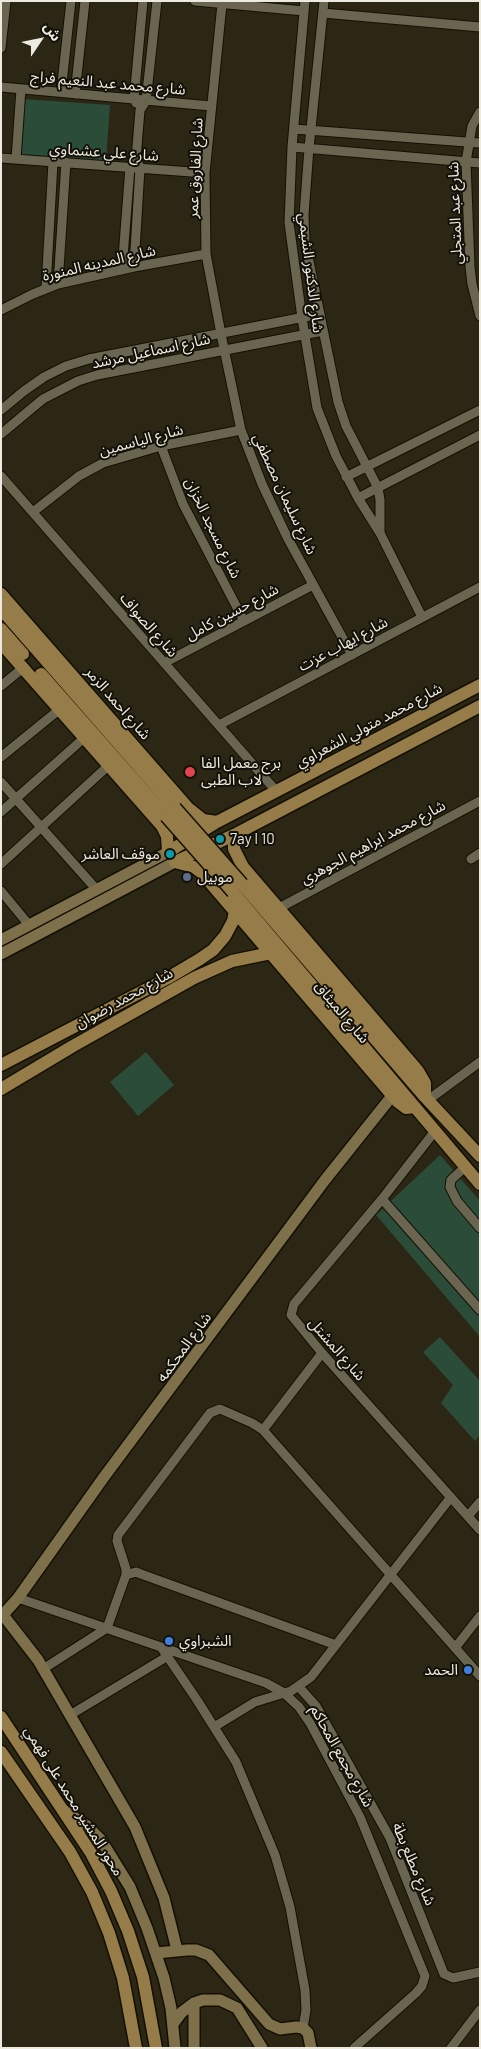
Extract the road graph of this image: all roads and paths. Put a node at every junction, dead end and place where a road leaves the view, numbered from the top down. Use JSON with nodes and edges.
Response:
{"nodes":[{"id":1,"x":6,"y":1,"type":"edge"},
{"id":2,"x":71,"y":1,"type":"edge"},
{"id":3,"x":85,"y":1,"type":"edge"},
{"id":4,"x":143,"y":1,"type":"edge"},
{"id":5,"x":157,"y":1,"type":"edge"},
{"id":6,"x":195,"y":1,"type":"edge"},
{"id":7,"x":324,"y":1,"type":"edge"},
{"id":8,"x":222,"y":4,"type":"junction"},
{"id":9,"x":304,"y":6,"type":"edge"},
{"id":10,"x":323,"y":13,"type":"junction"},
{"id":11,"x":3,"y":19,"type":"edge"},
{"id":12,"x":480,"y":28,"type":"edge"},
{"id":13,"x":1,"y":48,"type":"edge"},
{"id":14,"x":1,"y":87,"type":"edge"},
{"id":15,"x":21,"y":89,"type":"junction"},
{"id":16,"x":61,"y":92,"type":"junction"},
{"id":17,"x":75,"y":94,"type":"junction"},
{"id":18,"x":134,"y":99,"type":"junction"},
{"id":19,"x":146,"y":101,"type":"junction"},
{"id":20,"x":211,"y":106,"type":"junction"},
{"id":21,"x":140,"y":110,"type":"junction"},
{"id":22,"x":480,"y":112,"type":"edge"},
{"id":23,"x":294,"y":129,"type":"junction"},
{"id":24,"x":310,"y":131,"type":"junction"},
{"id":25,"x":468,"y":142,"type":"junction"},
{"id":26,"x":480,"y":143,"type":"edge"},
{"id":27,"x":292,"y":147,"type":"junction"},
{"id":28,"x":309,"y":148,"type":"junction"},
{"id":29,"x":1,"y":158,"type":"edge"},
{"id":30,"x":16,"y":159,"type":"junction"},
{"id":31,"x":136,"y":159,"type":"junction"},
{"id":32,"x":53,"y":162,"type":"junction"},
{"id":33,"x":66,"y":162,"type":"junction"},
{"id":34,"x":466,"y":162,"type":"junction"},
{"id":35,"x":480,"y":163,"type":"edge"},
{"id":36,"x":130,"y":167,"type":"junction"},
{"id":37,"x":140,"y":168,"type":"junction"},
{"id":38,"x":205,"y":173,"type":"junction"},
{"id":39,"x":206,"y":254,"type":"junction"},
{"id":40,"x":134,"y":267,"type":"junction"},
{"id":41,"x":122,"y":270,"type":"junction"},
{"id":42,"x":58,"y":284,"type":"junction"},
{"id":43,"x":46,"y":288,"type":"junction"},
{"id":44,"x":1,"y":310,"type":"edge"},
{"id":45,"x":320,"y":314,"type":"junction"},
{"id":46,"x":480,"y":316,"type":"edge"},
{"id":47,"x":302,"y":318,"type":"junction"},
{"id":48,"x":323,"y":331,"type":"junction"},
{"id":49,"x":221,"y":334,"type":"junction"},
{"id":50,"x":305,"y":334,"type":"junction"},
{"id":51,"x":224,"y":350,"type":"junction"},
{"id":52,"x":1,"y":410,"type":"edge"},
{"id":53,"x":480,"y":410,"type":"edge"},
{"id":54,"x":241,"y":430,"type":"junction"},
{"id":55,"x":1,"y":434,"type":"edge"},
{"id":56,"x":480,"y":435,"type":"edge"},
{"id":57,"x":162,"y":446,"type":"junction"},
{"id":58,"x":366,"y":467,"type":"junction"},
{"id":59,"x":1,"y":476,"type":"edge"},
{"id":60,"x":346,"y":477,"type":"junction"},
{"id":61,"x":378,"y":488,"type":"junction"},
{"id":62,"x":358,"y":498,"type":"junction"},
{"id":63,"x":33,"y":512,"type":"junction"},
{"id":64,"x":380,"y":533,"type":"junction"},
{"id":65,"x":313,"y":585,"type":"junction"},
{"id":66,"x":480,"y":587,"type":"edge"},
{"id":67,"x":1,"y":594,"type":"edge"},
{"id":68,"x":1,"y":609,"type":"edge"},
{"id":69,"x":422,"y":617,"type":"junction"},
{"id":70,"x":244,"y":621,"type":"junction"},
{"id":71,"x":1,"y":630,"type":"edge"},
{"id":72,"x":1,"y":643,"type":"edge"},
{"id":73,"x":352,"y":655,"type":"junction"},
{"id":74,"x":164,"y":663,"type":"junction"},
{"id":75,"x":24,"y":667,"type":"junction"},
{"id":76,"x":480,"y":685,"type":"edge"},
{"id":77,"x":1,"y":686,"type":"edge"},
{"id":78,"x":480,"y":706,"type":"edge"},
{"id":79,"x":60,"y":709,"type":"junction"},
{"id":80,"x":219,"y":725,"type":"junction"},
{"id":81,"x":84,"y":738,"type":"junction"},
{"id":82,"x":1,"y":757,"type":"edge"},
{"id":83,"x":108,"y":766,"type":"junction"},
{"id":84,"x":312,"y":773,"type":"junction"},
{"id":85,"x":1,"y":782,"type":"edge"},
{"id":86,"x":291,"y":784,"type":"junction"},
{"id":87,"x":322,"y":789,"type":"junction"},
{"id":88,"x":277,"y":792,"type":"junction"},
{"id":89,"x":16,"y":799,"type":"junction"},
{"id":90,"x":301,"y":800,"type":"junction"},
{"id":91,"x":480,"y":801,"type":"edge"},
{"id":92,"x":188,"y":808,"type":"junction"},
{"id":93,"x":1,"y":812,"type":"edge"},
{"id":94,"x":217,"y":822,"type":"junction"},
{"id":95,"x":162,"y":826,"type":"junction"},
{"id":96,"x":42,"y":827,"type":"junction"},
{"id":97,"x":234,"y":835,"type":"junction"},
{"id":98,"x":480,"y":854,"type":"edge"},
{"id":99,"x":172,"y":857,"type":"junction"},
{"id":100,"x":471,"y":859,"type":"dead end"},
{"id":101,"x":239,"y":862,"type":"junction"},
{"id":102,"x":1,"y":864,"type":"edge"},
{"id":103,"x":214,"y":886,"type":"junction"},
{"id":104,"x":97,"y":890,"type":"junction"},
{"id":105,"x":1,"y":891,"type":"edge"},
{"id":106,"x":278,"y":908,"type":"junction"},
{"id":107,"x":235,"y":911,"type":"junction"},
{"id":108,"x":29,"y":925,"type":"junction"},
{"id":109,"x":1,"y":940,"type":"edge"},
{"id":110,"x":220,"y":943,"type":"junction"},
{"id":111,"x":270,"y":953,"type":"junction"},
{"id":112,"x":1,"y":954,"type":"edge"},
{"id":113,"x":232,"y":961,"type":"junction"},
{"id":114,"x":480,"y":1062,"type":"edge"},
{"id":115,"x":1,"y":1065,"type":"edge"},
{"id":116,"x":1,"y":1089,"type":"edge"},
{"id":117,"x":392,"y":1096,"type":"junction"},
{"id":118,"x":426,"y":1098,"type":"junction"},
{"id":119,"x":415,"y":1107,"type":"junction"},
{"id":120,"x":435,"y":1131,"type":"junction"},
{"id":121,"x":480,"y":1156,"type":"edge"},
{"id":122,"x":465,"y":1167,"type":"junction"},
{"id":123,"x":480,"y":1184,"type":"edge"},
{"id":124,"x":382,"y":1199,"type":"junction"},
{"id":125,"x":480,"y":1228,"type":"edge"},
{"id":126,"x":480,"y":1310,"type":"edge"},
{"id":127,"x":322,"y":1353,"type":"junction"},
{"id":128,"x":263,"y":1430,"type":"junction"},
{"id":129,"x":451,"y":1497,"type":"junction"},
{"id":130,"x":480,"y":1502,"type":"edge"},
{"id":131,"x":468,"y":1516,"type":"junction"},
{"id":132,"x":480,"y":1530,"type":"edge"},
{"id":133,"x":126,"y":1575,"type":"junction"},
{"id":134,"x":390,"y":1575,"type":"junction"},
{"id":135,"x":18,"y":1598,"type":"junction"},
{"id":136,"x":2,"y":1616,"type":"edge"},
{"id":137,"x":480,"y":1616,"type":"edge"},
{"id":138,"x":107,"y":1628,"type":"junction"},
{"id":139,"x":336,"y":1645,"type":"junction"},
{"id":140,"x":161,"y":1647,"type":"junction"},
{"id":141,"x":455,"y":1648,"type":"junction"},
{"id":142,"x":168,"y":1656,"type":"junction"},
{"id":143,"x":43,"y":1669,"type":"junction"},
{"id":144,"x":480,"y":1676,"type":"edge"},
{"id":145,"x":299,"y":1687,"type":"junction"},
{"id":146,"x":284,"y":1693,"type":"junction"},
{"id":147,"x":70,"y":1715,"type":"junction"},
{"id":148,"x":1,"y":1717,"type":"edge"},
{"id":149,"x":214,"y":1727,"type":"junction"},
{"id":150,"x":1,"y":1752,"type":"edge"},
{"id":151,"x":62,"y":1809,"type":"junction"},
{"id":152,"x":178,"y":1950,"type":"junction"},
{"id":153,"x":156,"y":1953,"type":"junction"},
{"id":154,"x":480,"y":1972,"type":"edge"},
{"id":155,"x":194,"y":2003,"type":"junction"},
{"id":156,"x":480,"y":2010,"type":"edge"},
{"id":157,"x":257,"y":2011,"type":"junction"},
{"id":158,"x":245,"y":2020,"type":"junction"},
{"id":159,"x":172,"y":2024,"type":"junction"},
{"id":160,"x":303,"y":2028,"type":"junction"},
{"id":161,"x":363,"y":2040,"type":"junction"},
{"id":162,"x":136,"y":2048,"type":"edge"},
{"id":163,"x":156,"y":2048,"type":"edge"},
{"id":164,"x":175,"y":2048,"type":"edge"},
{"id":165,"x":194,"y":2048,"type":"edge"},
{"id":166,"x":262,"y":2048,"type":"edge"},
{"id":167,"x":311,"y":2048,"type":"edge"},
{"id":168,"x":354,"y":2048,"type":"edge"},
{"id":169,"x":370,"y":2048,"type":"edge"},
{"id":170,"x":451,"y":2048,"type":"edge"}],
"edges":[{"from":1,"to":11,"type":"street"},
{"from":2,"to":16,"type":"street"},
{"from":3,"to":17,"type":"street"},
{"from":4,"to":18,"type":"street"},
{"from":5,"to":19,"type":"street"},
{"from":6,"to":8,"type":"street"},
{"from":7,"to":10,"type":"street","name":"شارع الدكتور الشيمي"},
{"from":8,"to":9,"type":"street"},
{"from":8,"to":20,"type":"street","name":"شارع الفاروق عمر"},
{"from":9,"to":23,"type":"street","name":"شارع الدكتور الشيمي"},
{"from":10,"to":12,"type":"street"},
{"from":10,"to":24,"type":"street","name":"شارع الدكتور الشيمي"},
{"from":11,"to":13,"type":"street"},
{"from":14,"to":15,"type":"street","name":"شارع محمد عبد النعيم فراج"},
{"from":15,"to":16,"type":"street","name":"شارع محمد عبد النعيم فراج"},
{"from":15,"to":30,"type":"street"},
{"from":16,"to":17,"type":"street","name":"شارع محمد عبد النعيم فراج"},
{"from":17,"to":18,"type":"street","name":"شارع محمد عبد النعيم فراج"},
{"from":18,"to":19,"type":"street","name":"شارع محمد عبد النعيم فراج"},
{"from":18,"to":21,"type":"street"},
{"from":19,"to":20,"type":"street","name":"شارع محمد عبد النعيم فراج"},
{"from":19,"to":21,"type":"street"},
{"from":20,"to":38,"type":"street","name":"شارع الفاروق عمر"},
{"from":21,"to":31,"type":"street"},
{"from":22,"to":25,"type":"street","name":"شارع عبد المتجلي"},
{"from":23,"to":24,"type":"street"},
{"from":23,"to":27,"type":"street","name":"شارع الدكتور الشيمي"},
{"from":24,"to":25,"type":"street"},
{"from":24,"to":28,"type":"street","name":"شارع الدكتور الشيمي"},
{"from":25,"to":26,"type":"street"},
{"from":25,"to":34,"type":"street","name":"شارع عبد المتجلي"},
{"from":27,"to":28,"type":"street"},
{"from":27,"to":47,"type":"street","name":"شارع الدكتور الشيمي"},
{"from":28,"to":34,"type":"street"},
{"from":28,"to":45,"type":"street","name":"شارع الدكتور الشيمي"},
{"from":29,"to":30,"type":"street","name":"شارع علي عشماوي"},
{"from":30,"to":32,"type":"street","name":"شارع علي عشماوي"},
{"from":31,"to":36,"type":"street"},
{"from":31,"to":37,"type":"street"},
{"from":32,"to":33,"type":"street","name":"شارع علي عشماوي"},
{"from":32,"to":43,"type":"street"},
{"from":33,"to":36,"type":"street","name":"شارع علي عشماوي"},
{"from":33,"to":42,"type":"street"},
{"from":34,"to":35,"type":"street"},
{"from":34,"to":46,"type":"street","name":"شارع عبد المتجلي"},
{"from":36,"to":37,"type":"street","name":"شارع علي عشماوي"},
{"from":36,"to":41,"type":"street"},
{"from":37,"to":38,"type":"street","name":"شارع علي عشماوي"},
{"from":37,"to":40,"type":"street"},
{"from":38,"to":39,"type":"street","name":"شارع الفاروق عمر"},
{"from":39,"to":40,"type":"street","name":"شارع المدينه المنورة"},
{"from":39,"to":49,"type":"street","name":"شارع الفاروق عمر"},
{"from":40,"to":41,"type":"street","name":"شارع المدينه المنورة"},
{"from":41,"to":42,"type":"street","name":"شارع المدينه المنورة"},
{"from":42,"to":43,"type":"street","name":"شارع المدينه المنورة"},
{"from":43,"to":44,"type":"street","name":"شارع المدينه المنورة"},
{"from":45,"to":47,"type":"street","name":"شارع اسماعيل مرشد"},
{"from":45,"to":48,"type":"street","name":"شارع الدكتور الشيمي"},
{"from":47,"to":49,"type":"street","name":"شارع اسماعيل مرشد"},
{"from":47,"to":50,"type":"street","name":"شارع الدكتور الشيمي"},
{"from":48,"to":50,"type":"street","name":"شارع اسماعيل مرشد"},
{"from":48,"to":58,"type":"street","name":"شارع الدكتور الشيمي"},
{"from":49,"to":51,"type":"street","name":"شارع سليمان مصطفي"},
{"from":49,"to":52,"type":"street","name":"شارع اسماعيل مرشد"},
{"from":50,"to":51,"type":"street","name":"شارع اسماعيل مرشد"},
{"from":50,"to":60,"type":"street","name":"شارع الدكتور الشيمي"},
{"from":51,"to":54,"type":"street","name":"شارع سليمان مصطفي"},
{"from":51,"to":55,"type":"street","name":"شارع اسماعيل مرشد"},
{"from":53,"to":58,"type":"street"},
{"from":54,"to":57,"type":"street","name":"شارع الياسمين"},
{"from":54,"to":65,"type":"street","name":"شارع سليمان مصطفي"},
{"from":56,"to":61,"type":"street"},
{"from":57,"to":63,"type":"street","name":"شارع الياسمين"},
{"from":57,"to":70,"type":"street","name":"شارع مسجد الخزان"},
{"from":58,"to":60,"type":"street"},
{"from":58,"to":61,"type":"street","name":"شارع الدكتور الشيمي"},
{"from":59,"to":63,"type":"street","name":"شارع الصواف"},
{"from":60,"to":62,"type":"street","name":"شارع الدكتور الشيمي"},
{"from":61,"to":62,"type":"street"},
{"from":61,"to":64,"type":"street","name":"شارع الدكتور الشيمي"},
{"from":62,"to":64,"type":"street","name":"شارع الدكتور الشيمي"},
{"from":63,"to":74,"type":"street","name":"شارع الصواف"},
{"from":64,"to":69,"type":"street","name":"شارع الدكتور الشيمي"},
{"from":65,"to":70,"type":"street","name":"شارع حسين كامل"},
{"from":65,"to":73,"type":"street","name":"شارع سليمان مصطفي"},
{"from":66,"to":69,"type":"street","name":"شارع ايهاب عزت"},
{"from":67,"to":92,"type":"main road","name":"شارع احمد الزمر"},
{"from":68,"to":118,"type":"main road","bridge":true},
{"from":69,"to":73,"type":"street","name":"شارع ايهاب عزت"},
{"from":70,"to":74,"type":"street","name":"شارع حسين كامل"},
{"from":71,"to":119,"type":"main road","bridge":true},
{"from":72,"to":75,"type":"main road"},
{"from":73,"to":80,"type":"street","name":"شارع ايهاب عزت"},
{"from":74,"to":80,"type":"street","name":"شارع الصواف"},
{"from":75,"to":77,"type":"street"},
{"from":75,"to":79,"type":"main road"},
{"from":76,"to":84,"type":"main road","name":"شارع محمد متولي الشعراوي"},
{"from":78,"to":87,"type":"main road"},
{"from":79,"to":81,"type":"main road"},
{"from":79,"to":82,"type":"street"},
{"from":80,"to":88,"type":"street","name":"شارع الصواف"},
{"from":81,"to":83,"type":"main road"},
{"from":81,"to":89,"type":"street"},
{"from":83,"to":95,"type":"main road"},
{"from":83,"to":96,"type":"street"},
{"from":84,"to":86,"type":"main road","name":"شارع محمد متولي الشعراوي"},
{"from":84,"to":87,"type":"main road"},
{"from":85,"to":89,"type":"street"},
{"from":86,"to":88,"type":"main road","name":"شارع محمد متولي الشعراوي"},
{"from":86,"to":90,"type":"main road"},
{"from":87,"to":90,"type":"main road"},
{"from":88,"to":94,"type":"main road","name":"شارع محمد متولي الشعراوي"},
{"from":89,"to":93,"type":"street"},
{"from":89,"to":96,"type":"street"},
{"from":90,"to":97,"type":"main road"},
{"from":91,"to":106,"type":"street","name":"شارع محمد ابراهيم الجوهري"},
{"from":92,"to":94,"type":"main road","name":"شارع احمد الزمر"},
{"from":92,"to":95,"type":"main road"},
{"from":94,"to":99,"type":"main road","name":"شارع محمد متولي الشعراوي"},
{"from":95,"to":99,"type":"main road"},
{"from":96,"to":102,"type":"street"},
{"from":96,"to":104,"type":"street"},
{"from":97,"to":99,"type":"main road"},
{"from":97,"to":101,"type":"main road","name":"شارع الميثاق"},
{"from":98,"to":100,"type":"street"},
{"from":99,"to":103,"type":"main road","name":"شارع الميثاق"},
{"from":99,"to":104,"type":"street"},
{"from":99,"to":112,"type":"street"},
{"from":101,"to":103,"type":"main road"},
{"from":101,"to":106,"type":"main road","name":"شارع الميثاق"},
{"from":103,"to":107,"type":"main road","name":"شارع الميثاق"},
{"from":104,"to":108,"type":"street"},
{"from":105,"to":108,"type":"street"},
{"from":106,"to":118,"type":"main road","name":"شارع الميثاق"},
{"from":107,"to":110,"type":"main road","name":"شارع محمد رضوان"},
{"from":107,"to":111,"type":"main road","name":"شارع الميثاق"},
{"from":108,"to":109,"type":"street"},
{"from":110,"to":113,"type":"main road"},
{"from":110,"to":115,"type":"main road","name":"شارع محمد رضوان"},
{"from":111,"to":113,"type":"main road","name":"شارع محمد رضوان"},
{"from":111,"to":117,"type":"main road","name":"شارع الميثاق"},
{"from":113,"to":116,"type":"main road","name":"شارع محمد رضوان"},
{"from":114,"to":118,"type":"street"},
{"from":117,"to":119,"type":"main road","name":"شارع الميثاق"},
{"from":117,"to":135,"type":"street","name":"شارع المحكمه"},
{"from":118,"to":121,"type":"main road","name":"شارع الميثاق"},
{"from":119,"to":120,"type":"main road","name":"شارع الميثاق"},
{"from":120,"to":122,"type":"main road","name":"شارع الميثاق"},
{"from":120,"to":124,"type":"street","name":"شارع المشتل"},
{"from":122,"to":123,"type":"main road","name":"شارع الميثاق"},
{"from":122,"to":125,"type":"street"},
{"from":124,"to":126,"type":"street"},
{"from":124,"to":127,"type":"street","name":"شارع المشتل"},
{"from":127,"to":128,"type":"street"},
{"from":127,"to":129,"type":"street","name":"شارع المشتل"},
{"from":128,"to":133,"type":"street"},
{"from":128,"to":134,"type":"street"},
{"from":129,"to":131,"type":"street","name":"شارع المشتل"},
{"from":129,"to":134,"type":"street"},
{"from":130,"to":131,"type":"street"},
{"from":131,"to":132,"type":"street","name":"شارع المشتل"},
{"from":133,"to":138,"type":"street"},
{"from":133,"to":139,"type":"street"},
{"from":134,"to":139,"type":"street"},
{"from":134,"to":141,"type":"street"},
{"from":135,"to":136,"type":"street","name":"شارع المحكمه"},
{"from":135,"to":138,"type":"street","name":"شارع مجمع المحاكم"},
{"from":136,"to":143,"type":"street"},
{"from":137,"to":141,"type":"street"},
{"from":138,"to":140,"type":"street","name":"شارع مجمع المحاكم"},
{"from":138,"to":143,"type":"street"},
{"from":139,"to":145,"type":"street"},
{"from":140,"to":142,"type":"street"},
{"from":140,"to":146,"type":"street","name":"شارع مجمع المحاكم"},
{"from":141,"to":144,"type":"street"},
{"from":142,"to":147,"type":"street"},
{"from":142,"to":149,"type":"street"},
{"from":143,"to":147,"type":"street"},
{"from":145,"to":146,"type":"street"},
{"from":145,"to":154,"type":"street","name":"شارع مطلع بطة"},
{"from":146,"to":149,"type":"street"},
{"from":146,"to":161,"type":"street","name":"شارع مجمع المحاكم"},
{"from":147,"to":152,"type":"street"},
{"from":148,"to":151,"type":"main road","name":"محور المشير محمد على فهمي"},
{"from":149,"to":160,"type":"street"},
{"from":150,"to":162,"type":"main road","name":"محور المشير محمد على فهمي"},
{"from":151,"to":153,"type":"street"},
{"from":151,"to":163,"type":"main road","name":"محور المشير محمد على فهمي"},
{"from":152,"to":153,"type":"street"},
{"from":152,"to":157,"type":"street"},
{"from":153,"to":159,"type":"street"},
{"from":155,"to":158,"type":"street"},
{"from":155,"to":159,"type":"street"},
{"from":155,"to":165,"type":"street"},
{"from":156,"to":170,"type":"street"},
{"from":157,"to":158,"type":"street"},
{"from":157,"to":160,"type":"street"},
{"from":158,"to":166,"type":"street"},
{"from":159,"to":164,"type":"street"},
{"from":160,"to":167,"type":"street"},
{"from":161,"to":168,"type":"street","name":"شارع مجمع المحاكم"},
{"from":161,"to":169,"type":"street"}]}
